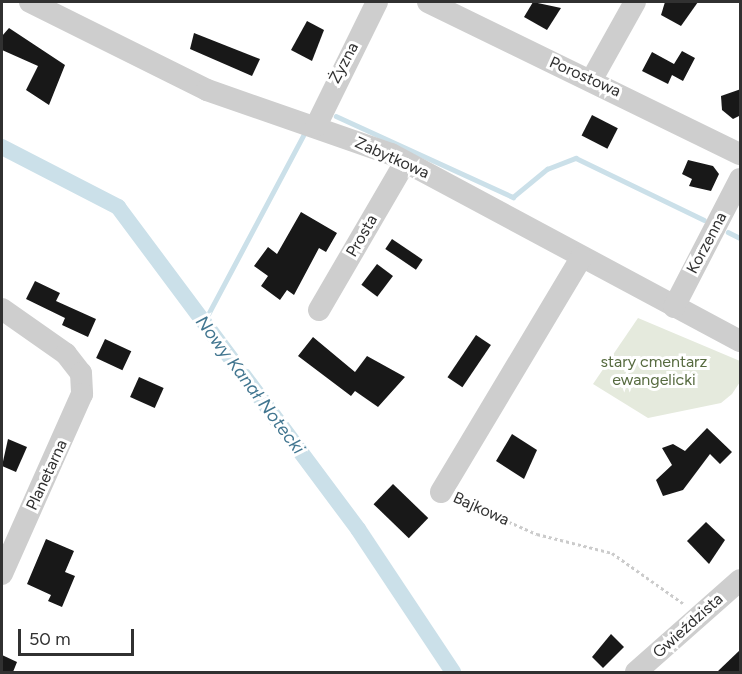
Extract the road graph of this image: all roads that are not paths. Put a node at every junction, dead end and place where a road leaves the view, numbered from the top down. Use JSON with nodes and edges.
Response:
{"nodes":[{"id":1,"x":30,"y":2,"type":"edge"},
{"id":2,"x":377,"y":2,"type":"edge"},
{"id":3,"x":428,"y":2,"type":"edge"},
{"id":4,"x":635,"y":2,"type":"edge"},
{"id":5,"x":592,"y":79,"type":"junction"},
{"id":6,"x":316,"y":126,"type":"junction"},
{"id":7,"x":741,"y":154,"type":"edge"},
{"id":8,"x":405,"y":162,"type":"junction"},
{"id":9,"x":741,"y":178,"type":"edge"},
{"id":10,"x":581,"y":258,"type":"junction"},
{"id":11,"x":674,"y":307,"type":"junction"},
{"id":12,"x":2,"y":309,"type":"edge"},
{"id":13,"x":319,"y":310,"type":"dead end"},
{"id":14,"x":741,"y":341,"type":"edge"},
{"id":15,"x":441,"y":492,"type":"road end"},
{"id":16,"x":2,"y":573,"type":"edge"},
{"id":17,"x":736,"y":592,"type":"edge"},
{"id":18,"x":636,"y":672,"type":"edge"}],
"edges":[{"from":1,"to":6,"type":"street","name":"Zabytkowa"},
{"from":2,"to":6,"type":"street","name":"Żyzna"},
{"from":3,"to":5,"type":"street","name":"Porostowa"},
{"from":4,"to":5,"type":"street"},
{"from":5,"to":7,"type":"street","name":"Porostowa"},
{"from":6,"to":8,"type":"street","name":"Zabytkowa"},
{"from":8,"to":10,"type":"street","name":"Zabytkowa"},
{"from":8,"to":13,"type":"street","name":"Prosta"},
{"from":9,"to":11,"type":"street","name":"Korzenna"},
{"from":10,"to":11,"type":"street","name":"Zabytkowa"},
{"from":10,"to":15,"type":"street","name":"Bajkowa"},
{"from":11,"to":14,"type":"street","name":"Zabytkowa"},
{"from":12,"to":16,"type":"street","name":"Planetarna"},
{"from":17,"to":18,"type":"street","name":"Gwieździsta"}]}
